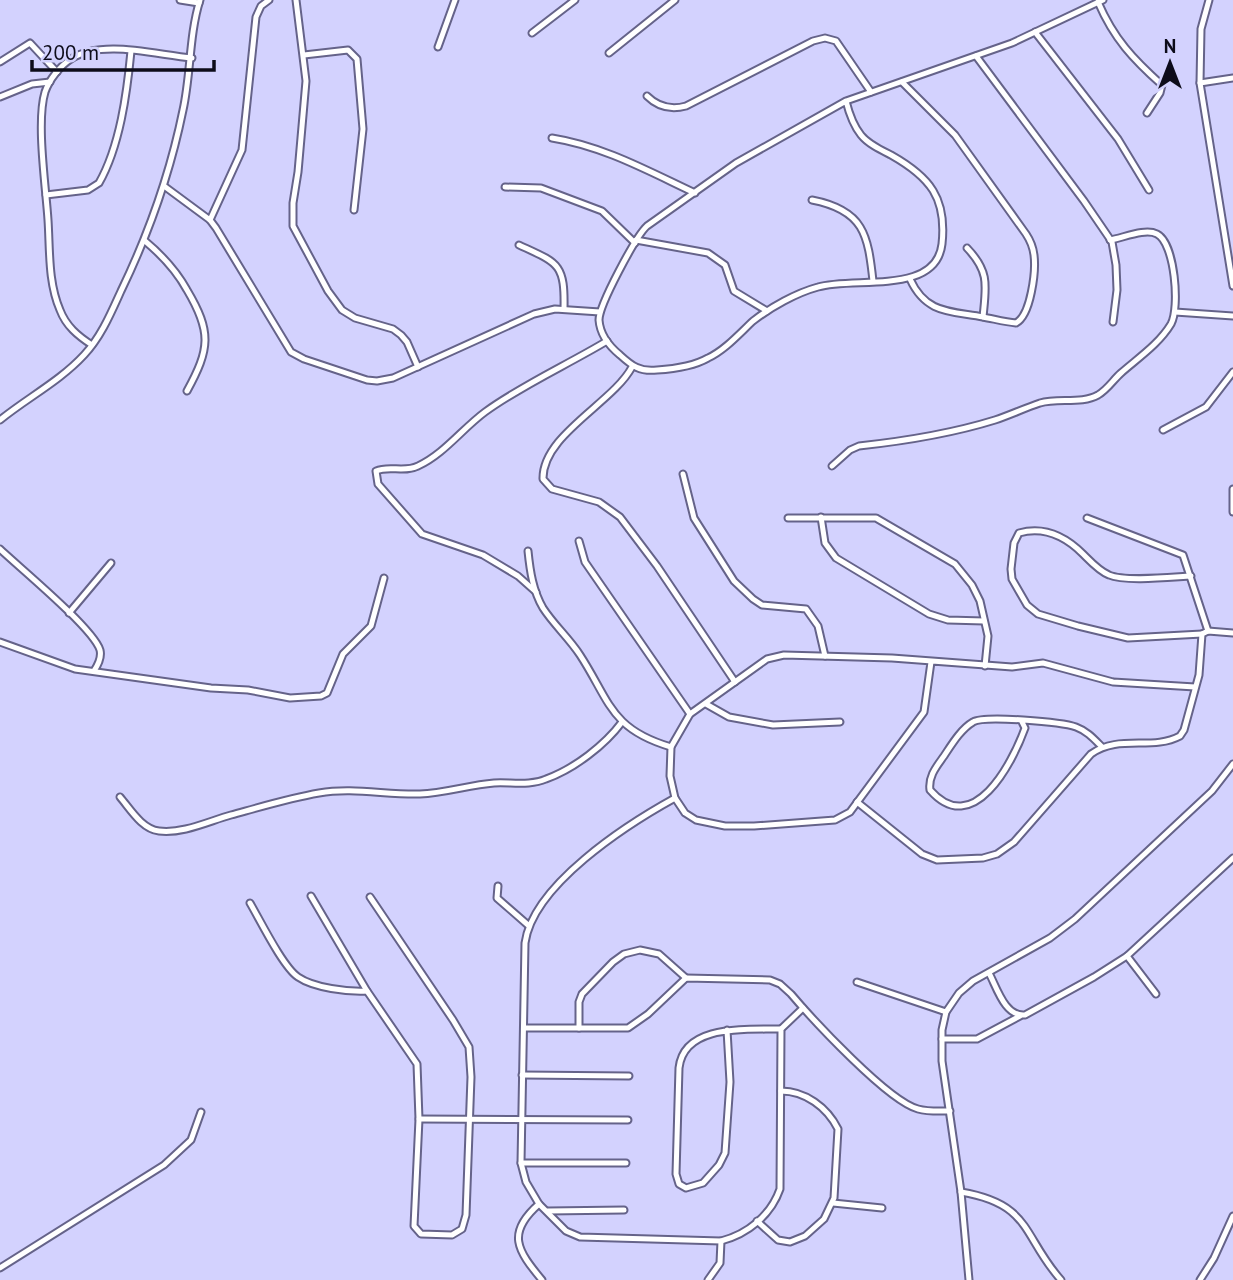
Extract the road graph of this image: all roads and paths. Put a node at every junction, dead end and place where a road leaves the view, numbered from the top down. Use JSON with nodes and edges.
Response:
{"nodes":[{"id":1,"x":180,"y":0,"type":"edge"},
{"id":2,"x":269,"y":0,"type":"edge"},
{"id":3,"x":296,"y":0,"type":"edge"},
{"id":4,"x":455,"y":0,"type":"edge"},
{"id":5,"x":575,"y":0,"type":"edge"},
{"id":6,"x":675,"y":0,"type":"edge"},
{"id":7,"x":1209,"y":0,"type":"edge"},
{"id":8,"x":1100,"y":1,"type":"edge"},
{"id":9,"x":199,"y":2,"type":"edge"},
{"id":10,"x":1035,"y":32,"type":"junction"},
{"id":11,"x":532,"y":33,"type":"dead end"},
{"id":12,"x":438,"y":47,"type":"dead end"},
{"id":13,"x":131,"y":51,"type":"junction"},
{"id":14,"x":610,"y":53,"type":"dead end"},
{"id":15,"x":304,"y":55,"type":"junction"},
{"id":16,"x":976,"y":56,"type":"junction"},
{"id":17,"x":192,"y":58,"type":"junction"},
{"id":18,"x":0,"y":62,"type":"edge"},
{"id":19,"x":57,"y":72,"type":"junction"},
{"id":20,"x":1233,"y":78,"type":"edge"},
{"id":21,"x":50,"y":82,"type":"junction"},
{"id":22,"x":902,"y":82,"type":"junction"},
{"id":23,"x":1200,"y":83,"type":"junction"},
{"id":24,"x":871,"y":92,"type":"junction"},
{"id":25,"x":647,"y":96,"type":"dead end"},
{"id":26,"x":0,"y":97,"type":"edge"},
{"id":27,"x":846,"y":101,"type":"junction"},
{"id":28,"x":1147,"y":113,"type":"dead end"},
{"id":29,"x":552,"y":138,"type":"dead end"},
{"id":30,"x":164,"y":186,"type":"junction"},
{"id":31,"x":505,"y":187,"type":"dead end"},
{"id":32,"x":1149,"y":190,"type":"dead end"},
{"id":33,"x":695,"y":193,"type":"junction"},
{"id":34,"x":46,"y":195,"type":"junction"},
{"id":35,"x":812,"y":200,"type":"dead end"},
{"id":36,"x":354,"y":210,"type":"dead end"},
{"id":37,"x":210,"y":220,"type":"junction"},
{"id":38,"x":1111,"y":240,"type":"junction"},
{"id":39,"x":145,"y":241,"type":"junction"},
{"id":40,"x":635,"y":242,"type":"junction"},
{"id":41,"x":519,"y":245,"type":"dead end"},
{"id":42,"x":967,"y":248,"type":"dead end"},
{"id":43,"x":910,"y":279,"type":"junction"},
{"id":44,"x":873,"y":281,"type":"junction"},
{"id":45,"x":1233,"y":286,"type":"edge"},
{"id":46,"x":564,"y":310,"type":"junction"},
{"id":47,"x":767,"y":311,"type":"junction"},
{"id":48,"x":600,"y":312,"type":"junction"},
{"id":49,"x":1175,"y":312,"type":"junction"},
{"id":50,"x":1233,"y":316,"type":"edge"},
{"id":51,"x":983,"y":317,"type":"junction"},
{"id":52,"x":1113,"y":322,"type":"dead end"},
{"id":53,"x":607,"y":341,"type":"junction"},
{"id":54,"x":92,"y":345,"type":"junction"},
{"id":55,"x":418,"y":367,"type":"junction"},
{"id":56,"x":632,"y":367,"type":"junction"},
{"id":57,"x":1233,"y":372,"type":"edge"},
{"id":58,"x":187,"y":391,"type":"dead end"},
{"id":59,"x":0,"y":420,"type":"edge"},
{"id":60,"x":1163,"y":430,"type":"dead end"},
{"id":61,"x":832,"y":466,"type":"dead end"},
{"id":62,"x":683,"y":474,"type":"dead end"},
{"id":63,"x":1233,"y":489,"type":"edge"},
{"id":64,"x":1233,"y":512,"type":"edge"},
{"id":65,"x":821,"y":517,"type":"junction"},
{"id":66,"x":788,"y":518,"type":"dead end"},
{"id":67,"x":1087,"y":518,"type":"dead end"},
{"id":68,"x":579,"y":541,"type":"dead end"},
{"id":69,"x":0,"y":549,"type":"edge"},
{"id":70,"x":527,"y":551,"type":"dead end"},
{"id":71,"x":111,"y":563,"type":"dead end"},
{"id":72,"x":1191,"y":576,"type":"junction"},
{"id":73,"x":384,"y":578,"type":"dead end"},
{"id":74,"x":536,"y":592,"type":"junction"},
{"id":75,"x":69,"y":613,"type":"junction"},
{"id":76,"x":984,"y":621,"type":"junction"},
{"id":77,"x":1205,"y":632,"type":"junction"},
{"id":78,"x":1233,"y":633,"type":"edge"},
{"id":79,"x":0,"y":642,"type":"edge"},
{"id":80,"x":825,"y":656,"type":"junction"},
{"id":81,"x":931,"y":662,"type":"junction"},
{"id":82,"x":985,"y":666,"type":"junction"},
{"id":83,"x":94,"y":671,"type":"junction"},
{"id":84,"x":735,"y":682,"type":"junction"},
{"id":85,"x":1195,"y":687,"type":"junction"},
{"id":86,"x":706,"y":704,"type":"junction"},
{"id":87,"x":690,"y":714,"type":"junction"},
{"id":88,"x":622,"y":722,"type":"junction"},
{"id":89,"x":840,"y":722,"type":"dead end"},
{"id":90,"x":1022,"y":722,"type":"junction"},
{"id":91,"x":671,"y":747,"type":"junction"},
{"id":92,"x":1102,"y":747,"type":"junction"},
{"id":93,"x":1233,"y":764,"type":"edge"},
{"id":94,"x":120,"y":797,"type":"dead end"},
{"id":95,"x":675,"y":799,"type":"junction"},
{"id":96,"x":857,"y":802,"type":"junction"},
{"id":97,"x":1233,"y":858,"type":"edge"},
{"id":98,"x":498,"y":886,"type":"dead end"},
{"id":99,"x":311,"y":896,"type":"dead end"},
{"id":100,"x":370,"y":897,"type":"dead end"},
{"id":101,"x":250,"y":903,"type":"dead end"},
{"id":102,"x":528,"y":925,"type":"junction"},
{"id":103,"x":1127,"y":956,"type":"junction"},
{"id":104,"x":989,"y":973,"type":"junction"},
{"id":105,"x":686,"y":978,"type":"junction"},
{"id":106,"x":857,"y":982,"type":"dead end"},
{"id":107,"x":367,"y":991,"type":"junction"},
{"id":108,"x":1156,"y":994,"type":"dead end"},
{"id":109,"x":803,"y":1008,"type":"junction"},
{"id":110,"x":946,"y":1012,"type":"junction"},
{"id":111,"x":1021,"y":1016,"type":"junction"},
{"id":112,"x":524,"y":1028,"type":"junction"},
{"id":113,"x":579,"y":1028,"type":"junction"},
{"id":114,"x":781,"y":1029,"type":"junction"},
{"id":115,"x":727,"y":1030,"type":"junction"},
{"id":116,"x":942,"y":1039,"type":"junction"},
{"id":117,"x":522,"y":1075,"type":"junction"},
{"id":118,"x":629,"y":1076,"type":"dead end"},
{"id":119,"x":781,"y":1091,"type":"junction"},
{"id":120,"x":950,"y":1111,"type":"junction"},
{"id":121,"x":201,"y":1112,"type":"dead end"},
{"id":122,"x":419,"y":1119,"type":"junction"},
{"id":123,"x":521,"y":1120,"type":"junction"},
{"id":124,"x":628,"y":1120,"type":"dead end"},
{"id":125,"x":468,"y":1121,"type":"junction"},
{"id":126,"x":521,"y":1163,"type":"junction"},
{"id":127,"x":626,"y":1163,"type":"dead end"},
{"id":128,"x":961,"y":1192,"type":"junction"},
{"id":129,"x":833,"y":1203,"type":"junction"},
{"id":130,"x":540,"y":1204,"type":"junction"},
{"id":131,"x":882,"y":1208,"type":"dead end"},
{"id":132,"x":624,"y":1210,"type":"dead end"},
{"id":133,"x":548,"y":1211,"type":"junction"},
{"id":134,"x":1233,"y":1216,"type":"edge"},
{"id":135,"x":757,"y":1221,"type":"junction"},
{"id":136,"x":721,"y":1241,"type":"junction"},
{"id":137,"x":0,"y":1268,"type":"edge"},
{"id":138,"x":542,"y":1280,"type":"edge"},
{"id":139,"x":708,"y":1280,"type":"edge"},
{"id":140,"x":969,"y":1280,"type":"edge"},
{"id":141,"x":1061,"y":1280,"type":"edge"},
{"id":142,"x":1200,"y":1280,"type":"edge"}],
"edges":[{"from":1,"to":9,"type":"street"},
{"from":2,"to":37,"type":"street"},
{"from":3,"to":15,"type":"street"},
{"from":4,"to":12,"type":"street"},
{"from":5,"to":11,"type":"street"},
{"from":6,"to":14,"type":"street"},
{"from":7,"to":23,"type":"street"},
{"from":8,"to":10,"type":"street"},
{"from":8,"to":28,"type":"street"},
{"from":9,"to":17,"type":"street"},
{"from":10,"to":16,"type":"street"},
{"from":10,"to":32,"type":"street"},
{"from":13,"to":17,"type":"street"},
{"from":13,"to":19,"type":"street"},
{"from":13,"to":34,"type":"street"},
{"from":15,"to":36,"type":"street"},
{"from":15,"to":55,"type":"street"},
{"from":16,"to":22,"type":"street"},
{"from":16,"to":38,"type":"street"},
{"from":17,"to":30,"type":"street"},
{"from":18,"to":19,"type":"street"},
{"from":19,"to":21,"type":"street"},
{"from":20,"to":23,"type":"street"},
{"from":21,"to":26,"type":"street"},
{"from":21,"to":34,"type":"street"},
{"from":22,"to":24,"type":"street"},
{"from":22,"to":51,"type":"street"},
{"from":23,"to":45,"type":"street"},
{"from":24,"to":25,"type":"street"},
{"from":24,"to":27,"type":"street"},
{"from":27,"to":33,"type":"street"},
{"from":27,"to":43,"type":"street"},
{"from":29,"to":33,"type":"street"},
{"from":30,"to":37,"type":"street"},
{"from":30,"to":39,"type":"street"},
{"from":31,"to":40,"type":"street"},
{"from":33,"to":40,"type":"street"},
{"from":34,"to":54,"type":"street"},
{"from":35,"to":44,"type":"street"},
{"from":37,"to":55,"type":"street"},
{"from":38,"to":49,"type":"street"},
{"from":38,"to":52,"type":"street"},
{"from":39,"to":54,"type":"street"},
{"from":39,"to":58,"type":"street"},
{"from":40,"to":47,"type":"street"},
{"from":40,"to":48,"type":"street"},
{"from":41,"to":46,"type":"street"},
{"from":42,"to":51,"type":"street"},
{"from":43,"to":44,"type":"street"},
{"from":43,"to":51,"type":"street"},
{"from":44,"to":47,"type":"street"},
{"from":46,"to":48,"type":"street"},
{"from":46,"to":55,"type":"street"},
{"from":47,"to":56,"type":"street"},
{"from":48,"to":53,"type":"street"},
{"from":49,"to":50,"type":"street"},
{"from":49,"to":61,"type":"street"},
{"from":53,"to":56,"type":"street"},
{"from":53,"to":74,"type":"street"},
{"from":54,"to":59,"type":"street"},
{"from":56,"to":84,"type":"street"},
{"from":57,"to":60,"type":"street"},
{"from":62,"to":80,"type":"street"},
{"from":63,"to":64,"type":"street"},
{"from":65,"to":66,"type":"street"},
{"from":65,"to":76,"type":"street"},
{"from":65,"to":76,"type":"street"},
{"from":67,"to":72,"type":"street"},
{"from":68,"to":87,"type":"street"},
{"from":69,"to":75,"type":"street"},
{"from":70,"to":74,"type":"street"},
{"from":71,"to":75,"type":"street"},
{"from":72,"to":77,"type":"street"},
{"from":72,"to":77,"type":"street"},
{"from":73,"to":83,"type":"street"},
{"from":74,"to":88,"type":"street"},
{"from":75,"to":83,"type":"street"},
{"from":76,"to":82,"type":"street"},
{"from":77,"to":78,"type":"street"},
{"from":77,"to":85,"type":"street"},
{"from":79,"to":83,"type":"street"},
{"from":80,"to":81,"type":"street"},
{"from":80,"to":84,"type":"street"},
{"from":81,"to":82,"type":"street"},
{"from":81,"to":96,"type":"street"},
{"from":82,"to":85,"type":"street"},
{"from":84,"to":86,"type":"street"},
{"from":85,"to":92,"type":"street"},
{"from":86,"to":87,"type":"street"},
{"from":86,"to":89,"type":"street"},
{"from":87,"to":91,"type":"street"},
{"from":88,"to":91,"type":"street"},
{"from":88,"to":94,"type":"street"},
{"from":90,"to":90,"type":"street"},
{"from":90,"to":92,"type":"street"},
{"from":91,"to":95,"type":"street"},
{"from":92,"to":96,"type":"street"},
{"from":93,"to":104,"type":"street"},
{"from":95,"to":96,"type":"street"},
{"from":95,"to":102,"type":"street"},
{"from":97,"to":103,"type":"street"},
{"from":98,"to":102,"type":"street"},
{"from":99,"to":107,"type":"street"},
{"from":100,"to":125,"type":"street"},
{"from":101,"to":107,"type":"street"},
{"from":102,"to":112,"type":"street"},
{"from":103,"to":108,"type":"street"},
{"from":103,"to":111,"type":"street"},
{"from":104,"to":110,"type":"street"},
{"from":104,"to":111,"type":"street"},
{"from":105,"to":109,"type":"street"},
{"from":105,"to":113,"type":"street"},
{"from":105,"to":113,"type":"street"},
{"from":106,"to":110,"type":"street"},
{"from":107,"to":122,"type":"street"},
{"from":109,"to":114,"type":"street"},
{"from":109,"to":120,"type":"street"},
{"from":110,"to":116,"type":"street"},
{"from":111,"to":116,"type":"street"},
{"from":112,"to":113,"type":"street"},
{"from":112,"to":117,"type":"street"},
{"from":114,"to":115,"type":"street"},
{"from":114,"to":119,"type":"street"},
{"from":115,"to":115,"type":"street"},
{"from":116,"to":120,"type":"street"},
{"from":117,"to":118,"type":"street"},
{"from":117,"to":123,"type":"street"},
{"from":119,"to":129,"type":"street"},
{"from":119,"to":135,"type":"street"},
{"from":120,"to":128,"type":"street"},
{"from":121,"to":137,"type":"street"},
{"from":122,"to":125,"type":"street"},
{"from":122,"to":125,"type":"street"},
{"from":123,"to":124,"type":"street"},
{"from":123,"to":125,"type":"street"},
{"from":123,"to":126,"type":"street"},
{"from":126,"to":127,"type":"street"},
{"from":126,"to":130,"type":"street"},
{"from":128,"to":140,"type":"street"},
{"from":128,"to":141,"type":"street"},
{"from":129,"to":131,"type":"street"},
{"from":129,"to":135,"type":"street"},
{"from":130,"to":133,"type":"street"},
{"from":130,"to":138,"type":"street"},
{"from":132,"to":133,"type":"street"},
{"from":133,"to":136,"type":"street"},
{"from":134,"to":142,"type":"street"},
{"from":135,"to":136,"type":"street"},
{"from":136,"to":139,"type":"street"}]}
